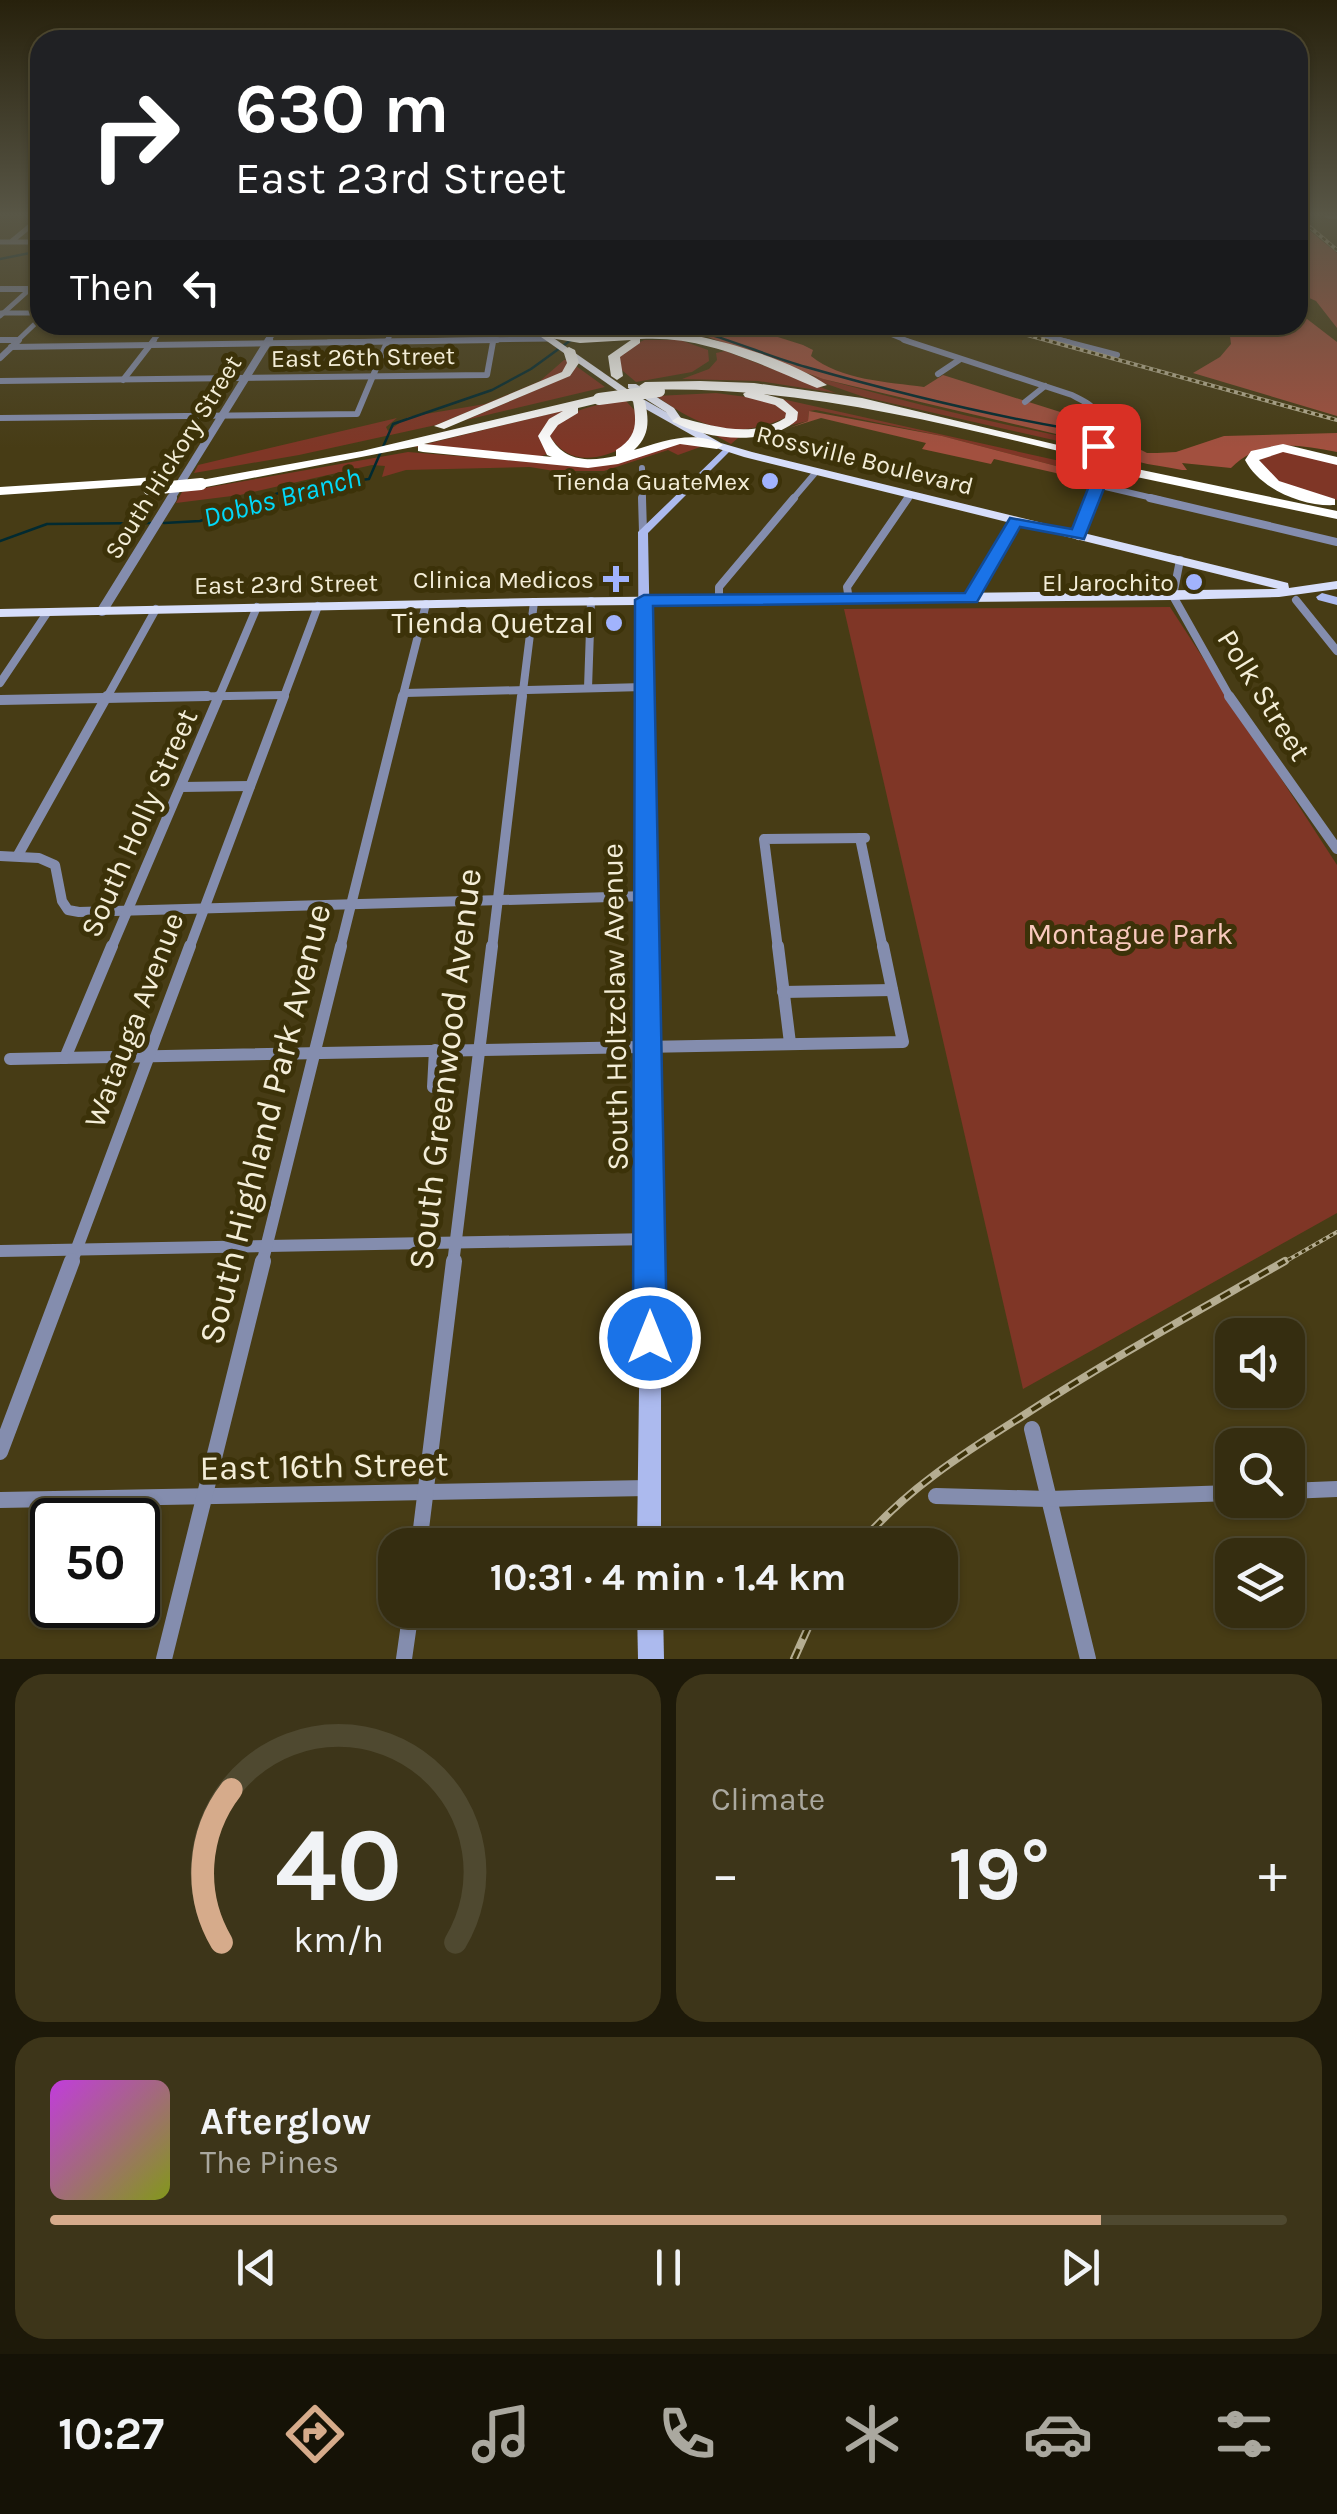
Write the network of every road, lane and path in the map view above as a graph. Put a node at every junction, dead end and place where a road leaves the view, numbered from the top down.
1 (25, 293) edge
2 (1, 314) edge
3 (30, 315) edge
4 (30, 327) edge
5 (158, 335) edge
6 (272, 335) edge
7 (390, 335) edge
8 (545, 335) edge
9 (894, 335) edge
10 (1041, 335) edge
11 (0, 340) edge
12 (18, 340) junction
13 (493, 342) junction
14 (558, 343) junction
15 (266, 344) junction
16 (386, 344) junction
17 (149, 346) junction
18 (11, 347) junction
19 (1118, 355) dead end
20 (714, 356) dead end
21 (0, 358) edge
22 (959, 360) junction
23 (706, 368) dead end
24 (598, 370) junction
25 (938, 374) dead end
26 (618, 376) junction
27 (372, 377) junction
28 (245, 378) junction
29 (122, 380) junction
30 (0, 381) edge
31 (644, 386) junction
32 (1045, 386) junction
33 (717, 389) junction
34 (596, 396) junction
35 (639, 401) junction
36 (1025, 402) dead end
37 (908, 413) junction
38 (221, 416) junction
39 (0, 418) edge
40 (678, 421) junction
41 (413, 436) junction
42 (722, 447) junction
43 (1077, 455) junction
44 (362, 456) junction
45 (1337, 460) edge
46 (1114, 464) junction
47 (642, 468) dead end
48 (816, 472) junction
49 (203, 479) junction
50 (1097, 486) junction
51 (0, 495) edge
52 (910, 495) junction
53 (1337, 504) edge
54 (1337, 515) edge
55 (1016, 522) junction
56 (643, 532) junction
57 (1078, 536) junction
58 (1337, 542) edge
59 (1180, 560) junction
60 (1240, 576) junction
61 (1337, 585) edge
62 (1255, 594) junction
63 (1298, 595) junction
64 (1173, 596) junction
65 (1332, 597) edge
66 (970, 598) junction
67 (644, 600) junction
68 (718, 600) junction
69 (848, 600) junction
70 (591, 601) junction
71 (534, 602) junction
72 (426, 604) junction
73 (318, 606) junction
74 (257, 607) junction
75 (156, 609) junction
76 (102, 611) junction
77 (0, 613) edge
78 (47, 613) junction
79 (1337, 651) edge
80 (0, 683) edge
81 (644, 687) junction
82 (524, 688) junction
83 (588, 688) junction
84 (405, 693) junction
85 (284, 695) junction
86 (221, 696) junction
87 (106, 698) junction
88 (0, 700) edge
89 (250, 786) junction
90 (182, 788) junction
91 (1337, 849) edge
92 (18, 855) junction
93 (0, 856) edge
94 (646, 896) junction
95 (500, 900) junction
96 (350, 904) junction
97 (202, 908) junction
98 (126, 911) junction
99 (892, 990) junction
100 (783, 992) junction
101 (790, 1043) junction
102 (648, 1046) junction
103 (435, 1050) junction
104 (478, 1050) junction
105 (315, 1052) junction
106 (65, 1058) junction
107 (147, 1058) junction
108 (10, 1059) dead end
109 (433, 1087) dead end
110 (650, 1239) junction
111 (456, 1244) junction
112 (265, 1248) junction
113 (74, 1250) junction
114 (0, 1251) edge
115 (1032, 1429) dead end
116 (0, 1452) edge
117 (649, 1488) junction
118 (1337, 1489) edge
119 (1305, 1490) edge
120 (1215, 1494) edge
121 (426, 1495) junction
122 (936, 1496) dead end
123 (204, 1498) junction
124 (1049, 1499) junction
125 (0, 1500) edge
126 (421, 1528) edge
127 (650, 1528) edge
128 (408, 1628) edge
129 (651, 1628) edge
130 (164, 1659) edge
131 (404, 1659) edge
132 (652, 1659) edge
133 (1088, 1659) edge

1 - 2 street
2 - 3 street
4 - 12 street
5 - 17 street
6 - 15 street, South Hickory Street
7 - 16 street
8 - 14 highway, Rossville Boulevard
9 - 22 street
10 - 19 street
11 - 12 street
12 - 18 street
13 - 14 street
13 - 16 street
13 - 27 street, East 26th Street
14 - 24 highway, Rossville Boulevard
14 - 37 highway
14 - 41 highway
15 - 16 street
15 - 17 street
15 - 28 street, South Hickory Street
16 - 27 street
17 - 18 street
17 - 29 street
18 - 21 street
20 - 26 highway
22 - 25 street
22 - 32 street
23 - 31 highway
24 - 26 highway, Rossville Boulevard
24 - 35 highway, Rossville Boulevard
26 - 40 highway, Rossville Boulevard
27 - 28 street, East 26th Street
27 - 38 street
28 - 29 street, East 26th Street
28 - 38 street, South Hickory Street
29 - 30 street, East 26th Street
31 - 34 highway, bridge
31 - 37 highway
32 - 36 street
32 - 50 street
33 - 34 highway, bridge
33 - 40 highway
33 - 43 highway
34 - 35 highway
34 - 41 highway
34 - 44 highway
35 - 40 main road, Rossville Boulevard
37 - 43 highway
38 - 39 street
38 - 76 street, South Hickory Street
40 - 42 main road, Rossville Boulevard
41 - 49 highway
42 - 44 highway
42 - 48 main road, Rossville Boulevard
42 - 56 main road
43 - 46 highway
44 - 49 highway
45 - 53 highway
46 - 53 highway
46 - 54 highway
47 - 56 street, South Holtzclaw Avenue
48 - 52 main road, Rossville Boulevard
48 - 68 street
49 - 51 highway, bridge
50 - 57 street
50 - 58 street
52 - 55 main road, Rossville Boulevard
52 - 69 street
55 - 57 main road, Rossville Boulevard
55 - 66 street
56 - 67 main road, South Holtzclaw Avenue
57 - 59 main road, Rossville Boulevard
59 - 60 main road, Rossville Boulevard
59 - 64 street
60 - 62 main road
60 - 63 main road, Rossville Boulevard
61 - 63 main road, East 23rd Street
62 - 63 main road, East 23rd Street
62 - 64 main road, East 23rd Street
63 - 64 main road, East 23rd Street
63 - 65 main road, East 23rd Street
63 - 79 street
64 - 66 main road, East 23rd Street
64 - 91 street, Polk Street
66 - 69 main road, East 23rd Street
67 - 68 main road, East 23rd Street
67 - 70 main road, East 23rd Street
67 - 81 main road, South Holtzclaw Avenue
68 - 69 main road, East 23rd Street
70 - 71 main road, East 23rd Street
70 - 83 street
71 - 72 main road, East 23rd Street
71 - 82 street, South Greenwood Avenue
72 - 73 main road, East 23rd Street
72 - 84 street, South Highland Park Avenue
73 - 74 main road, East 23rd Street
73 - 85 street, Watauga Avenue
74 - 75 main road, East 23rd Street
74 - 86 street, South Holly Street
75 - 76 main road, East 23rd Street
75 - 87 street
76 - 78 main road, East 23rd Street
77 - 78 main road, East 23rd Street
78 - 80 street
81 - 83 street
81 - 94 main road, South Holtzclaw Avenue
82 - 83 street
82 - 84 street
82 - 95 street, South Greenwood Avenue
84 - 96 street, South Highland Park Avenue
85 - 86 street
85 - 89 street, Watauga Avenue
86 - 87 street
86 - 90 street, South Holly Street
87 - 88 street
87 - 92 street
89 - 90 street
89 - 97 street, Watauga Avenue
90 - 98 street, South Holly Street
92 - 93 street
92 - 98 street
94 - 95 street
94 - 102 main road, South Holtzclaw Avenue
95 - 96 street
95 - 104 street, South Greenwood Avenue
96 - 97 street
96 - 105 street, South Highland Park Avenue
97 - 98 street
97 - 107 street, Watauga Avenue
98 - 106 street, South Holly Street
99 - 100 street
99 - 100 street
99 - 101 street
100 - 101 street
101 - 102 street
102 - 104 street
102 - 110 main road, South Holtzclaw Avenue
103 - 104 street
103 - 105 street
103 - 109 street
104 - 111 street, South Greenwood Avenue
105 - 107 street
105 - 112 street, South Highland Park Avenue
106 - 107 street
106 - 108 street
107 - 113 street, Watauga Avenue
110 - 111 street
110 - 117 main road, South Holtzclaw Avenue
111 - 112 street
111 - 121 street, South Greenwood Avenue
112 - 113 street
112 - 123 street, South Highland Park Avenue
113 - 114 street
113 - 116 street, Watauga Avenue
115 - 124 street
117 - 121 street, East 16th Street
117 - 127 main road, South Holtzclaw Avenue
118 - 119 street
120 - 124 street
121 - 123 street, East 16th Street
121 - 126 street, South Greenwood Avenue
122 - 124 street
123 - 125 street, East 16th Street
123 - 130 street, South Highland Park Avenue
124 - 133 street
128 - 131 street
129 - 132 main road

